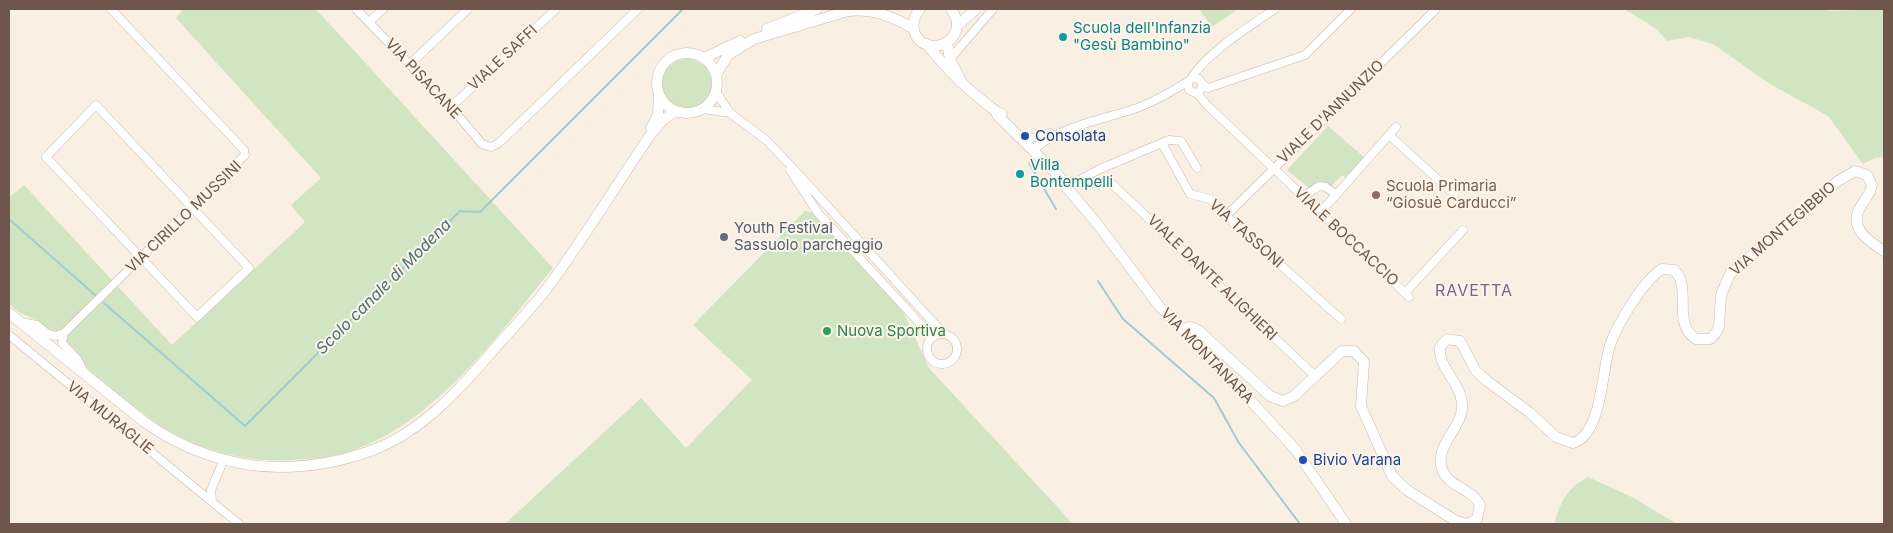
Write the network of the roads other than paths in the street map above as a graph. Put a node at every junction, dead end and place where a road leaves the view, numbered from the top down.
1 (111, 9) edge
2 (356, 9) edge
3 (383, 9) edge
4 (468, 9) edge
5 (556, 9) edge
6 (638, 9) edge
7 (817, 9) edge
8 (920, 9) edge
9 (951, 9) edge
10 (976, 9) edge
11 (993, 9) edge
12 (1275, 9) edge
13 (1351, 9) edge
14 (1436, 9) edge
15 (369, 22) junction
16 (957, 26) junction
17 (914, 29) junction
18 (947, 43) junction
19 (927, 44) junction
20 (704, 58) junction
21 (950, 58) junction
22 (409, 65) junction
23 (716, 75) junction
24 (1190, 82) junction
25 (1203, 85) junction
26 (964, 86) junction
27 (716, 92) junction
28 (1197, 93) junction
29 (659, 95) junction
30 (451, 107) junction
31 (703, 109) junction
32 (676, 111) junction
33 (997, 112) junction
34 (730, 113) junction
35 (1396, 127) dead end
36 (650, 134) junction
37 (1054, 135) junction
38 (1389, 135) junction
39 (1028, 139) junction
40 (1162, 143) junction
41 (1034, 149) junction
42 (788, 164) junction
43 (1197, 168) dead end
44 (1273, 169) junction
45 (1108, 180) dead end
46 (1066, 187) junction
47 (1454, 194) dead end
48 (1336, 195) junction
49 (1303, 197) junction
50 (193, 208) junction
51 (1320, 212) junction
52 (1226, 216) junction
53 (1463, 230) dead end
54 (1884, 251) edge
55 (143, 258) junction
56 (9, 313) edge
57 (1341, 320) dead end
58 (21, 322) junction
59 (1184, 329) junction
60 (64, 333) junction
61 (943, 333) junction
62 (9, 335) edge
63 (930, 339) junction
64 (84, 373) junction
65 (1315, 376) junction
66 (224, 460) junction
67 (212, 501) junction
68 (239, 524) edge
69 (1346, 524) edge

1 - 50 street, VIA CIRILLO MUSSINI
2 - 15 street, VIA PISACANE
3 - 15 street
4 - 22 street
5 - 30 street, VIALE SAFFI
6 - 30 street, VIA PISACANE
7 - 20 main road
8 - 17 main road
9 - 16 main road
10 - 16 main road
11 - 21 street
12 - 24 street
13 - 25 street
14 - 44 street, VIALE D'ANNUNZIO
15 - 22 street, VIA PISACANE
16 - 18 main road
17 - 19 main road, VIA MONTANARA
17 - 23 main road
18 - 19 main road
18 - 21 main road, VIA MONTANARA
19 - 26 main road, VIA MONTANARA
20 - 23 main road
20 - 29 main road
21 - 26 main road, VIA MONTANARA
22 - 30 street, VIA PISACANE
23 - 27 main road
24 - 25 street
24 - 28 street, VIALE BOCCACCIO
24 - 37 street
25 - 28 street
26 - 33 main road, VIA MONTANARA
27 - 31 main road
27 - 34 street
28 - 44 street, VIALE BOCCACCIO
29 - 32 main road
29 - 36 main road
31 - 32 main road
31 - 34 street
32 - 36 main road
33 - 39 main road, VIA MONTANARA
33 - 41 main road, VIA MONTANARA
34 - 42 street
35 - 38 street
36 - 66 main road
37 - 39 street
37 - 41 street
38 - 47 street
38 - 48 street
39 - 41 main road, VIA MONTANARA
40 - 43 street
40 - 46 street
40 - 52 street, VIA TASSONI
41 - 46 main road, VIA MONTANARA
42 - 61 street
42 - 63 street
44 - 49 street, VIALE BOCCACCIO
44 - 52 street, VIALE D'ANNUNZIO
45 - 65 street, VIALE DANTE ALIGHIERI
46 - 59 main road, VIA MONTANARA
48 - 49 street
48 - 51 street
49 - 51 street, VIALE BOCCACCIO
50 - 55 street, VIA CIRILLO MUSSINI
50 - 55 street
50 - 55 street
51 - 53 street, VIALE BOCCACCIO
52 - 57 street, VIA TASSONI
54 - 65 main road, VIA MONTEGIBBIO
55 - 60 street, VIA CIRILLO MUSSINI
56 - 58 main road
58 - 60 street
58 - 64 main road
59 - 65 main road, VIA MONTEGIBBIO
59 - 69 main road, VIA MONTANARA
60 - 64 street
61 - 63 street
61 - 63 street
62 - 67 street, VIA MURAGLIE
64 - 66 main road
66 - 67 street
67 - 68 street, VIA MURAGLIE

